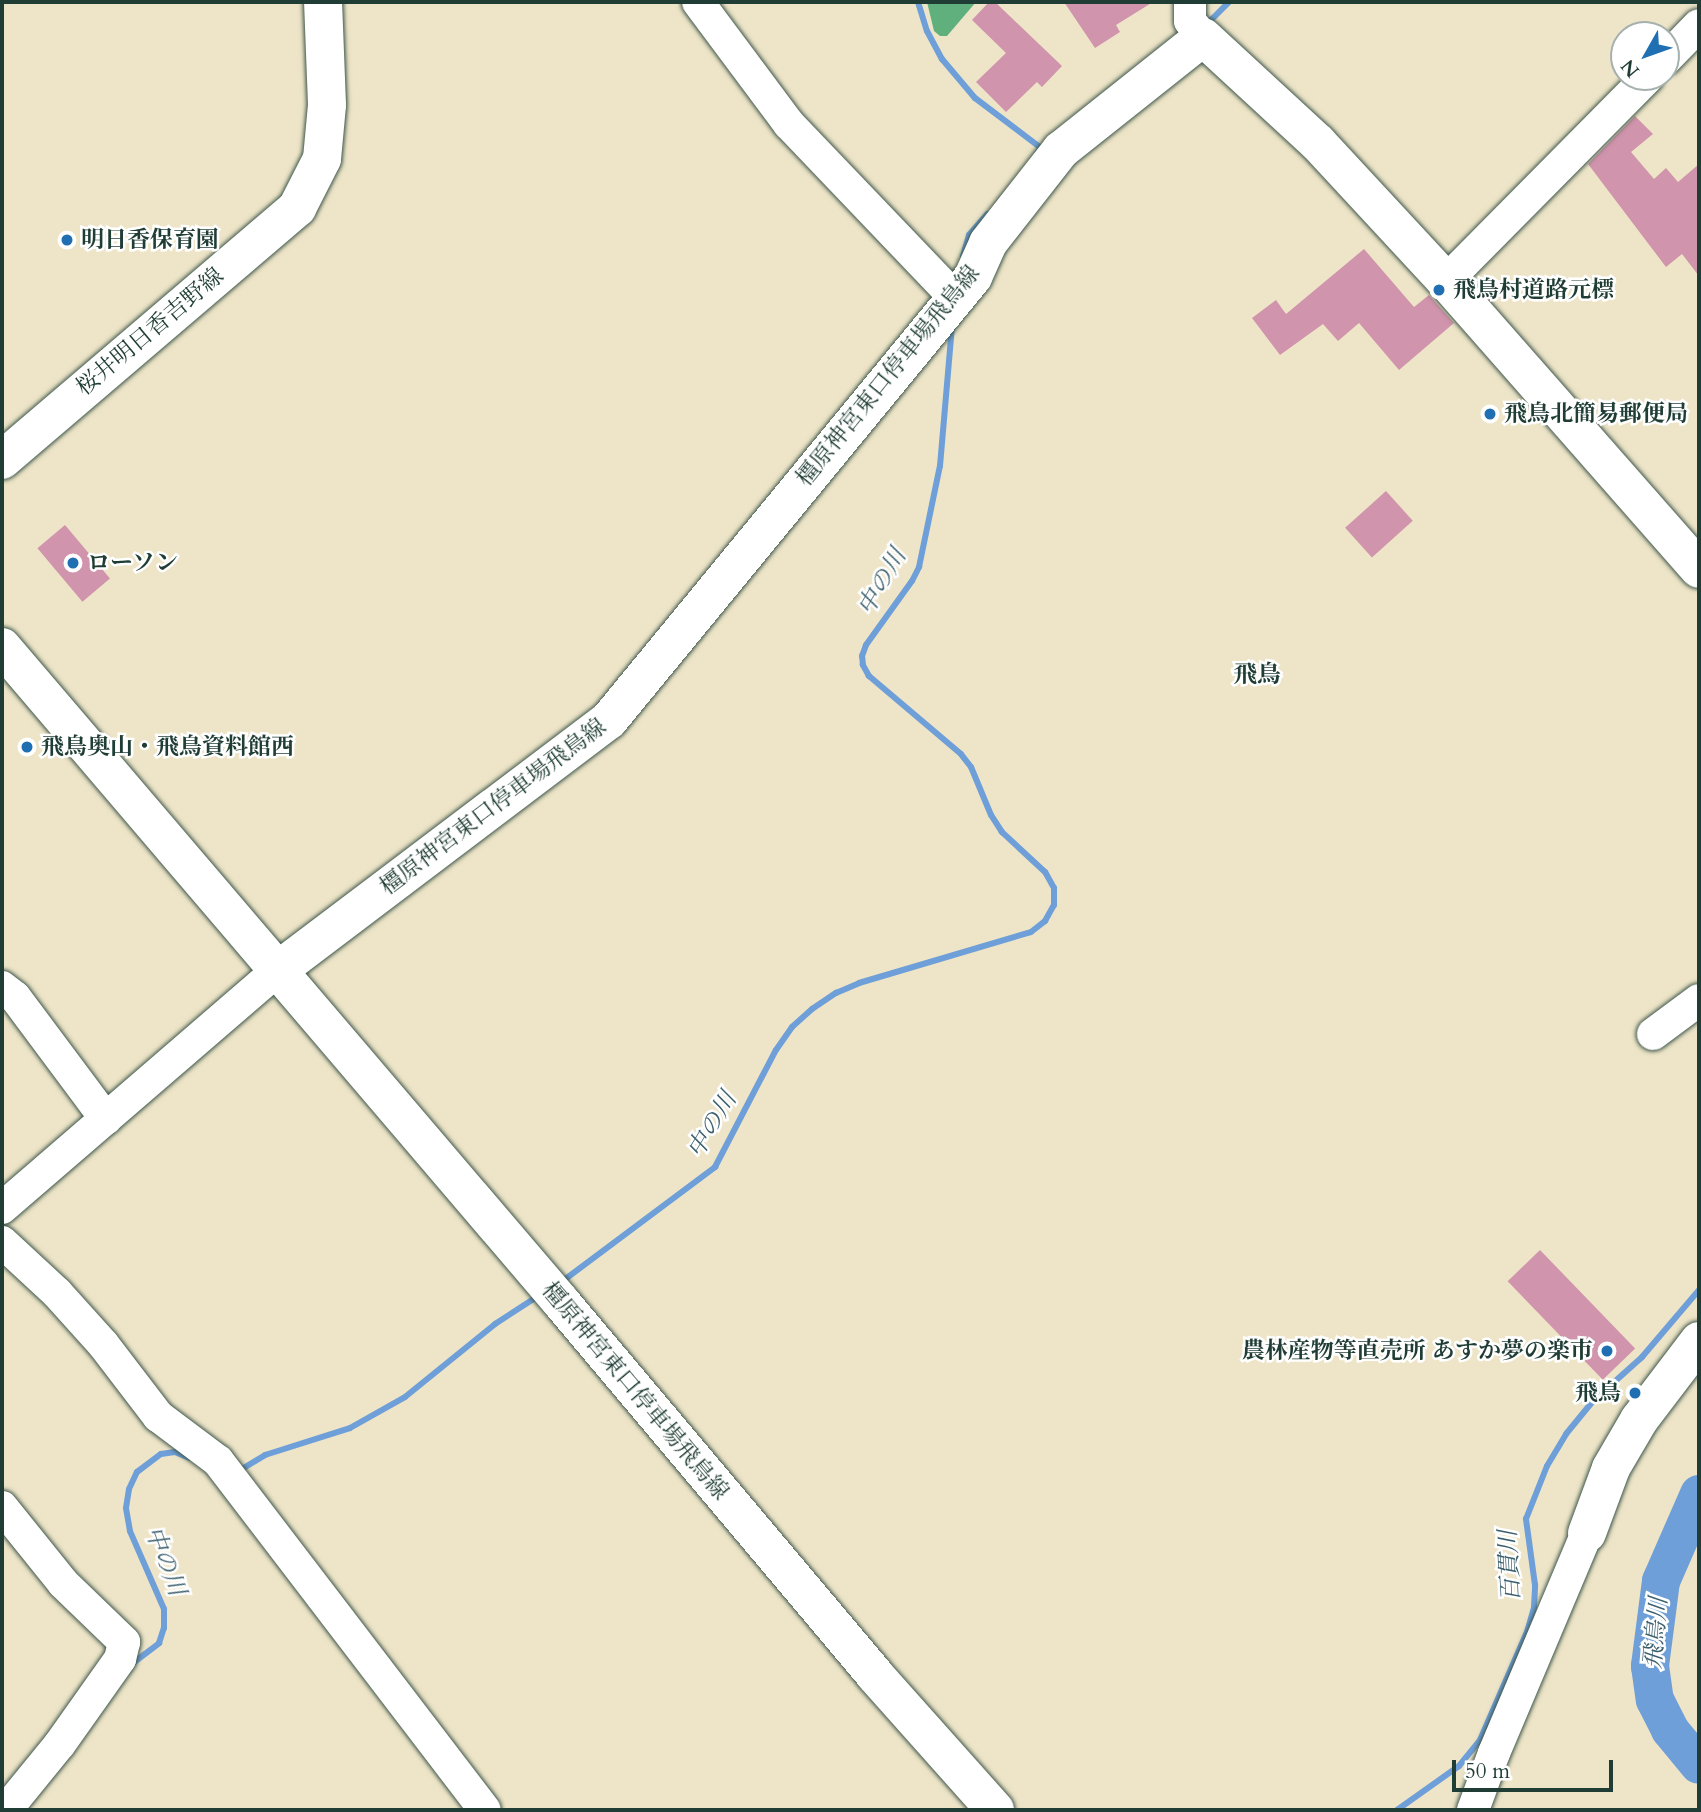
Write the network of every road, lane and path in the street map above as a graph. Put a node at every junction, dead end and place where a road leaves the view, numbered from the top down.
1 (323, 2) edge
2 (698, 2) edge
3 (1190, 2) edge
4 (1699, 25) edge
5 (1203, 37) junction
6 (1680, 45) edge
7 (1634, 91) edge
8 (1446, 281) junction
9 (955, 298) junction
10 (2, 460) edge
11 (1699, 569) edge
12 (2, 647) edge
13 (277, 971) junction
14 (2, 987) edge
15 (1699, 1000) edge
16 (1653, 1034) dead end
17 (106, 1119) junction
18 (2, 1208) edge
19 (2, 1242) edge
20 (1699, 1341) edge
21 (2, 1507) edge
22 (1587, 1533) joint
23 (6, 1810) edge
24 (485, 1810) edge
25 (995, 1810) edge
26 (1474, 1810) edge

1 - 10 main road, 桜井明日香吉野線
2 - 9 street
3 - 5 street
4 - 6 street
5 - 8 main road
5 - 9 main road, 橿原神宮東口停車場飛鳥線
7 - 8 street
8 - 11 main road
9 - 13 main road, 橿原神宮東口停車場飛鳥線
12 - 13 main road, 橿原神宮東口停車場飛鳥線
13 - 17 street
13 - 25 main road, 橿原神宮東口停車場飛鳥線
14 - 17 street
15 - 16 street
17 - 18 street
19 - 24 street
20 - 22 main road
21 - 23 street
22 - 26 street

